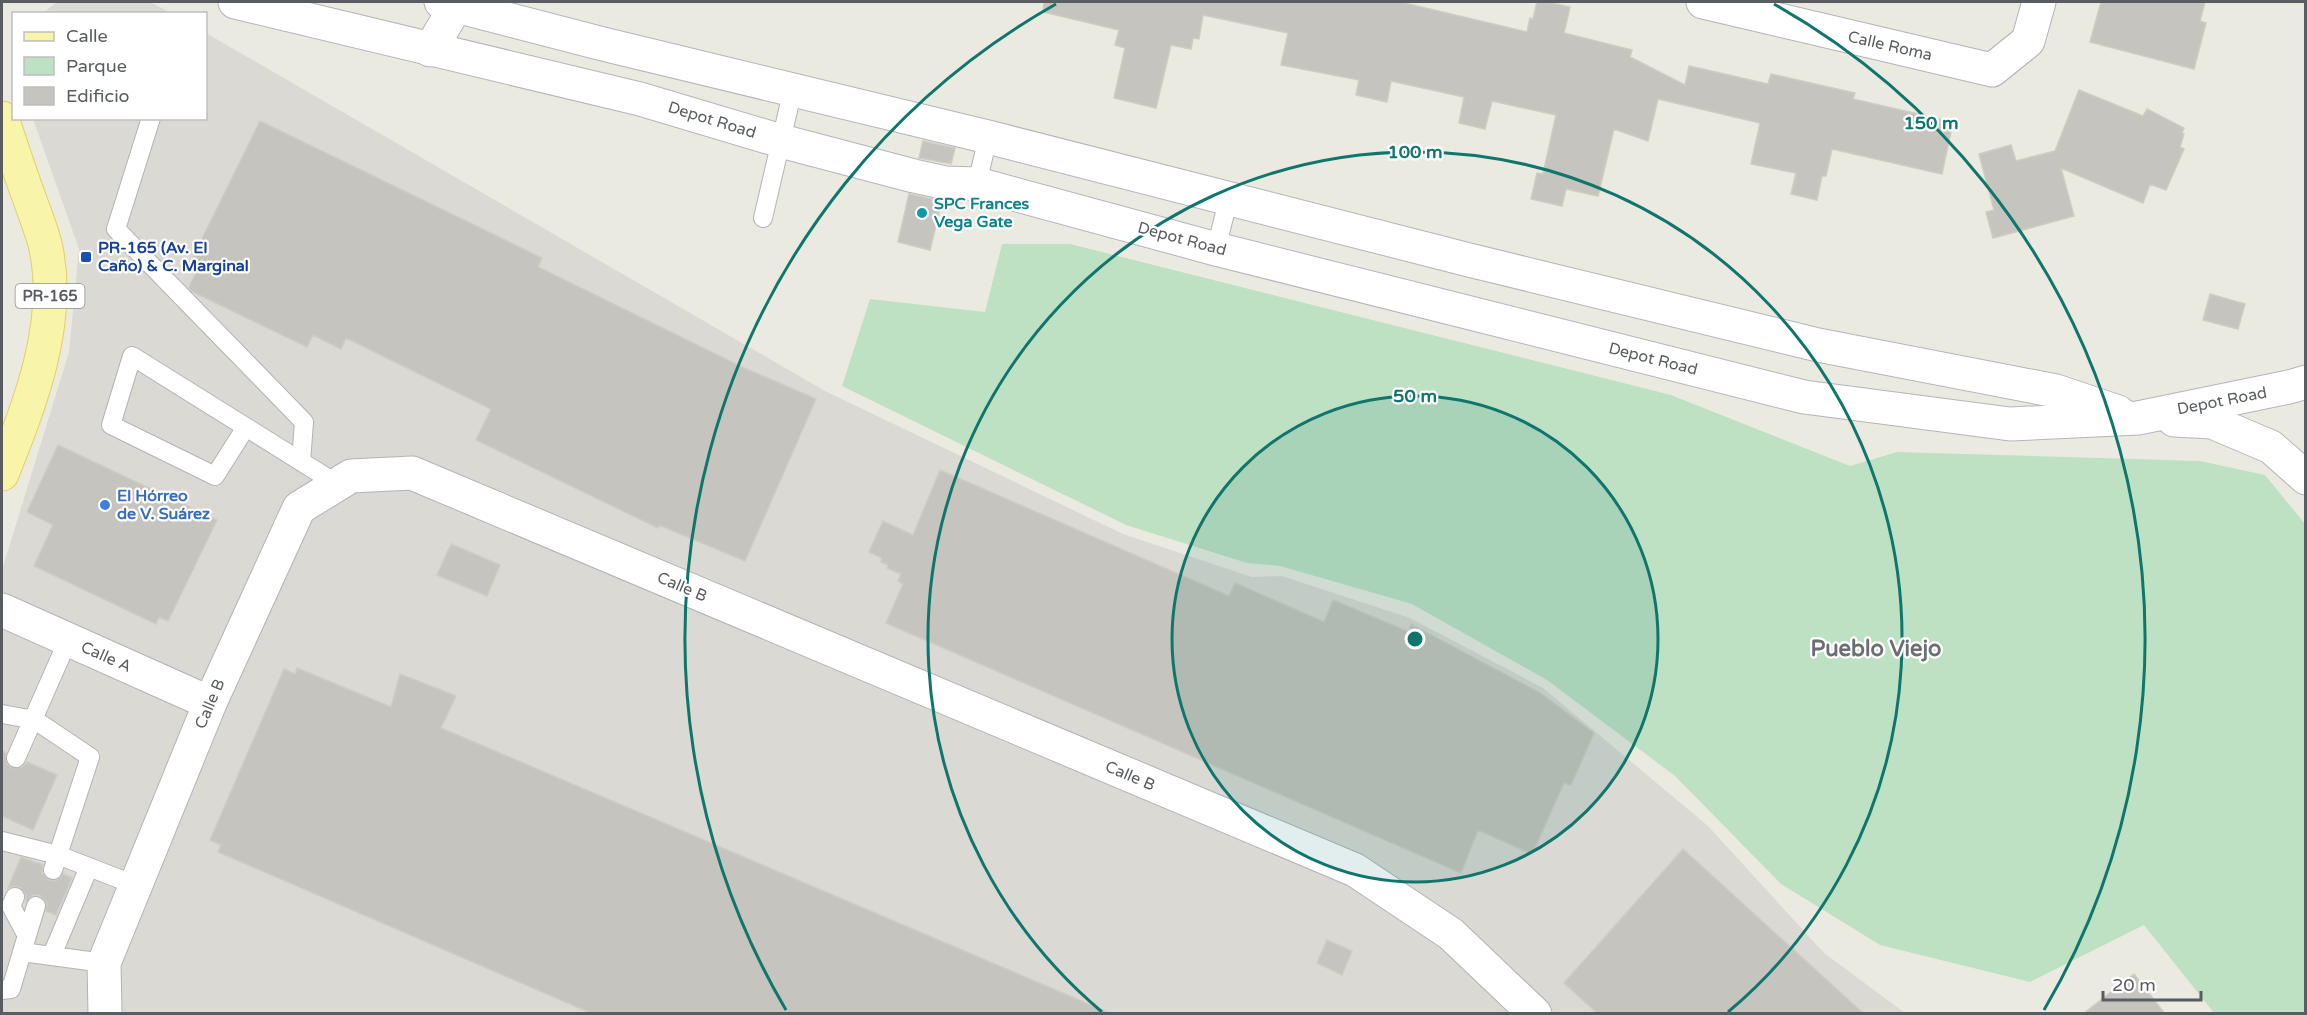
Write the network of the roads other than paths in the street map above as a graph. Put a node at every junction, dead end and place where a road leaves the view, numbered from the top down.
1 (235, 2) edge
2 (2039, 2) edge
3 (453, 3) edge
4 (1716, 3) edge
5 (430, 50) junction
6 (793, 89) junction
7 (2, 118) edge
8 (150, 120) edge
9 (988, 137) junction
10 (781, 141) junction
11 (977, 184) junction
12 (1229, 197) junction
13 (763, 218) dead end
14 (1216, 249) junction
15 (2306, 382) edge
16 (2138, 418) junction
17 (246, 427) junction
18 (301, 462) junction
19 (2, 474) edge
20 (2306, 478) edge
21 (337, 484) junction
22 (2, 610) edge
23 (68, 640) junction
24 (210, 703) junction
25 (2, 714) edge
26 (34, 720) junction
27 (16, 758) dead end
28 (2, 841) edge
29 (56, 862) junction
30 (89, 867) junction
31 (135, 885) junction
32 (15, 897) dead end
33 (36, 906) dead end
34 (24, 944) junction
35 (52, 955) junction
36 (104, 963) junction
37 (2, 990) edge
38 (105, 1014) edge
39 (1535, 1014) edge

1 - 5 street, Depot Road
2 - 4 street, Calle Roma
3 - 5 street
3 - 6 street, Depot Road
5 - 10 street, Depot Road
6 - 9 street, Depot Road
6 - 10 lane
7 - 19 main road, PR-165
8 - 18 lane
9 - 11 lane
9 - 12 street, Depot Road
10 - 11 street, Depot Road
10 - 13 lane
11 - 14 street, Depot Road
12 - 14 lane
12 - 16 street, Depot Road
14 - 16 street, Depot Road
15 - 16 street, Depot Road
16 - 20 street
17 - 17 lane
17 - 18 lane
18 - 21 lane
21 - 24 street, Calle B
21 - 39 street, Calle B
22 - 23 street, Calle A
23 - 24 street, Calle A
23 - 26 lane
24 - 31 street, Calle B
25 - 26 lane
26 - 27 lane
26 - 29 lane
28 - 29 lane
29 - 30 lane
30 - 31 lane
30 - 35 lane
31 - 36 street, Calle B
32 - 34 lane
33 - 34 lane
34 - 35 lane
34 - 37 lane
35 - 36 lane
36 - 38 street, Calle B

